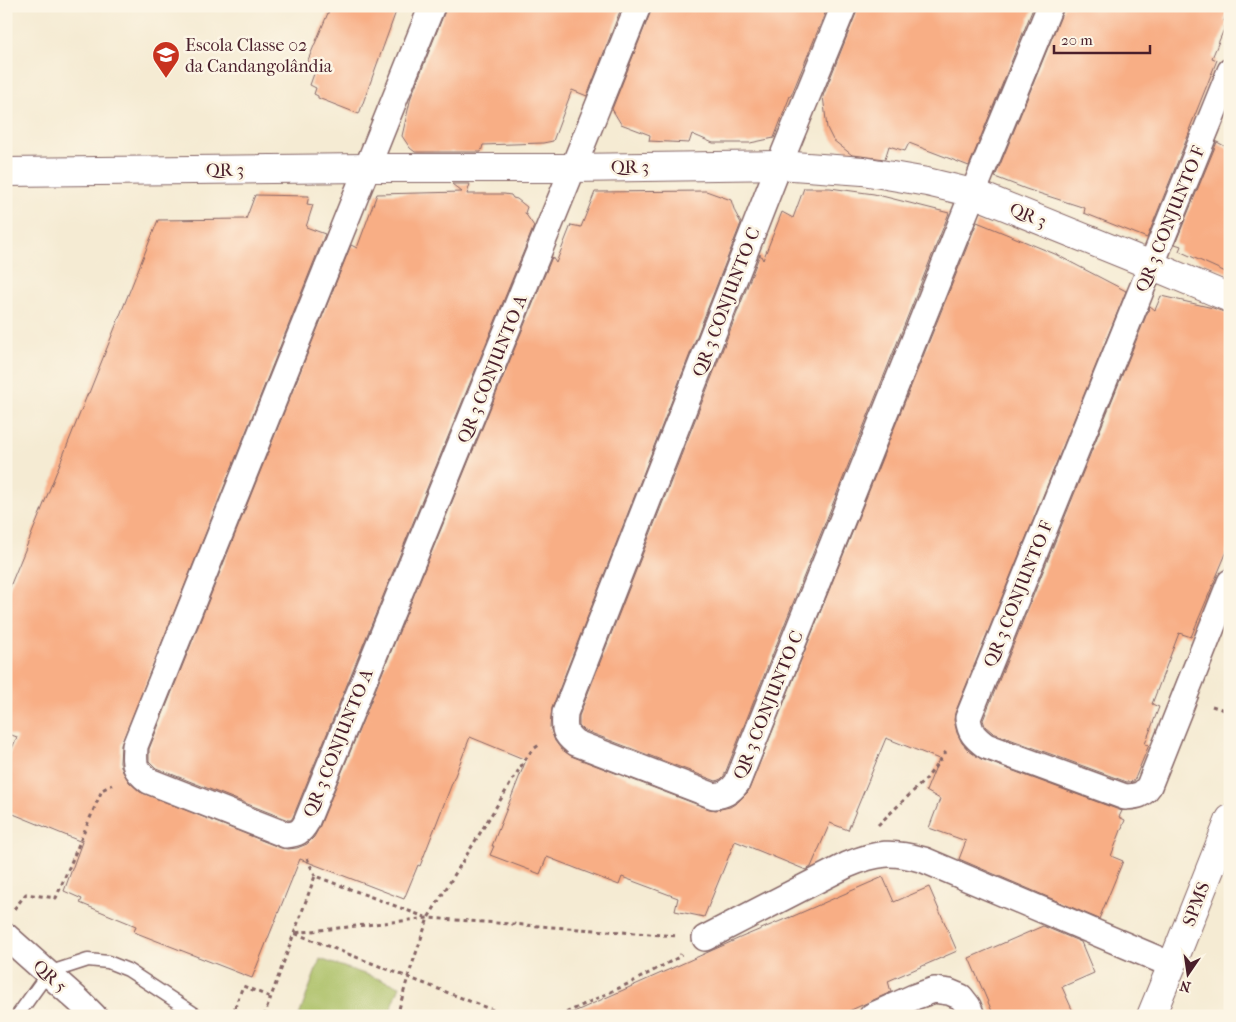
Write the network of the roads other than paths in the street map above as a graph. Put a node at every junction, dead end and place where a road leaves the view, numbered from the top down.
1 (432, 6) edge
2 (638, 6) edge
3 (844, 6) edge
4 (1050, 6) edge
5 (1230, 71) edge
6 (779, 165) junction
7 (367, 168) junction
8 (573, 168) junction
9 (6, 172) edge
10 (973, 193) junction
11 (1151, 265) junction
12 (1230, 298) edge
13 (1230, 582) edge
14 (1230, 819) edge
15 (9, 925) edge
16 (697, 937) road end
17 (1172, 965) junction
18 (48, 973) junction
19 (17, 1016) edge
20 (94, 1016) edge
21 (198, 1016) edge
22 (872, 1016) edge
23 (972, 1016) edge
24 (1151, 1016) edge

1 - 7 street
2 - 8 street
3 - 6 street, QR 3 CONJUNTO C
4 - 10 street, QR 3 CONJUNTO C
5 - 11 street, QR 3 CONJUNTO F
6 - 8 street, QR 3
6 - 10 street, QR 3
6 - 10 street, QR 3 CONJUNTO C
7 - 8 street, QR 3
7 - 8 street, QR 3 CONJUNTO A
7 - 9 street, QR 3
10 - 11 street, QR 3
11 - 12 street, QR 3
11 - 13 street, QR 3 CONJUNTO F
14 - 17 street, SPMS
15 - 18 street, QR 5
16 - 17 street
17 - 24 street, SPMS
18 - 19 lane
18 - 20 street, QR 5
18 - 21 lane
22 - 23 street

